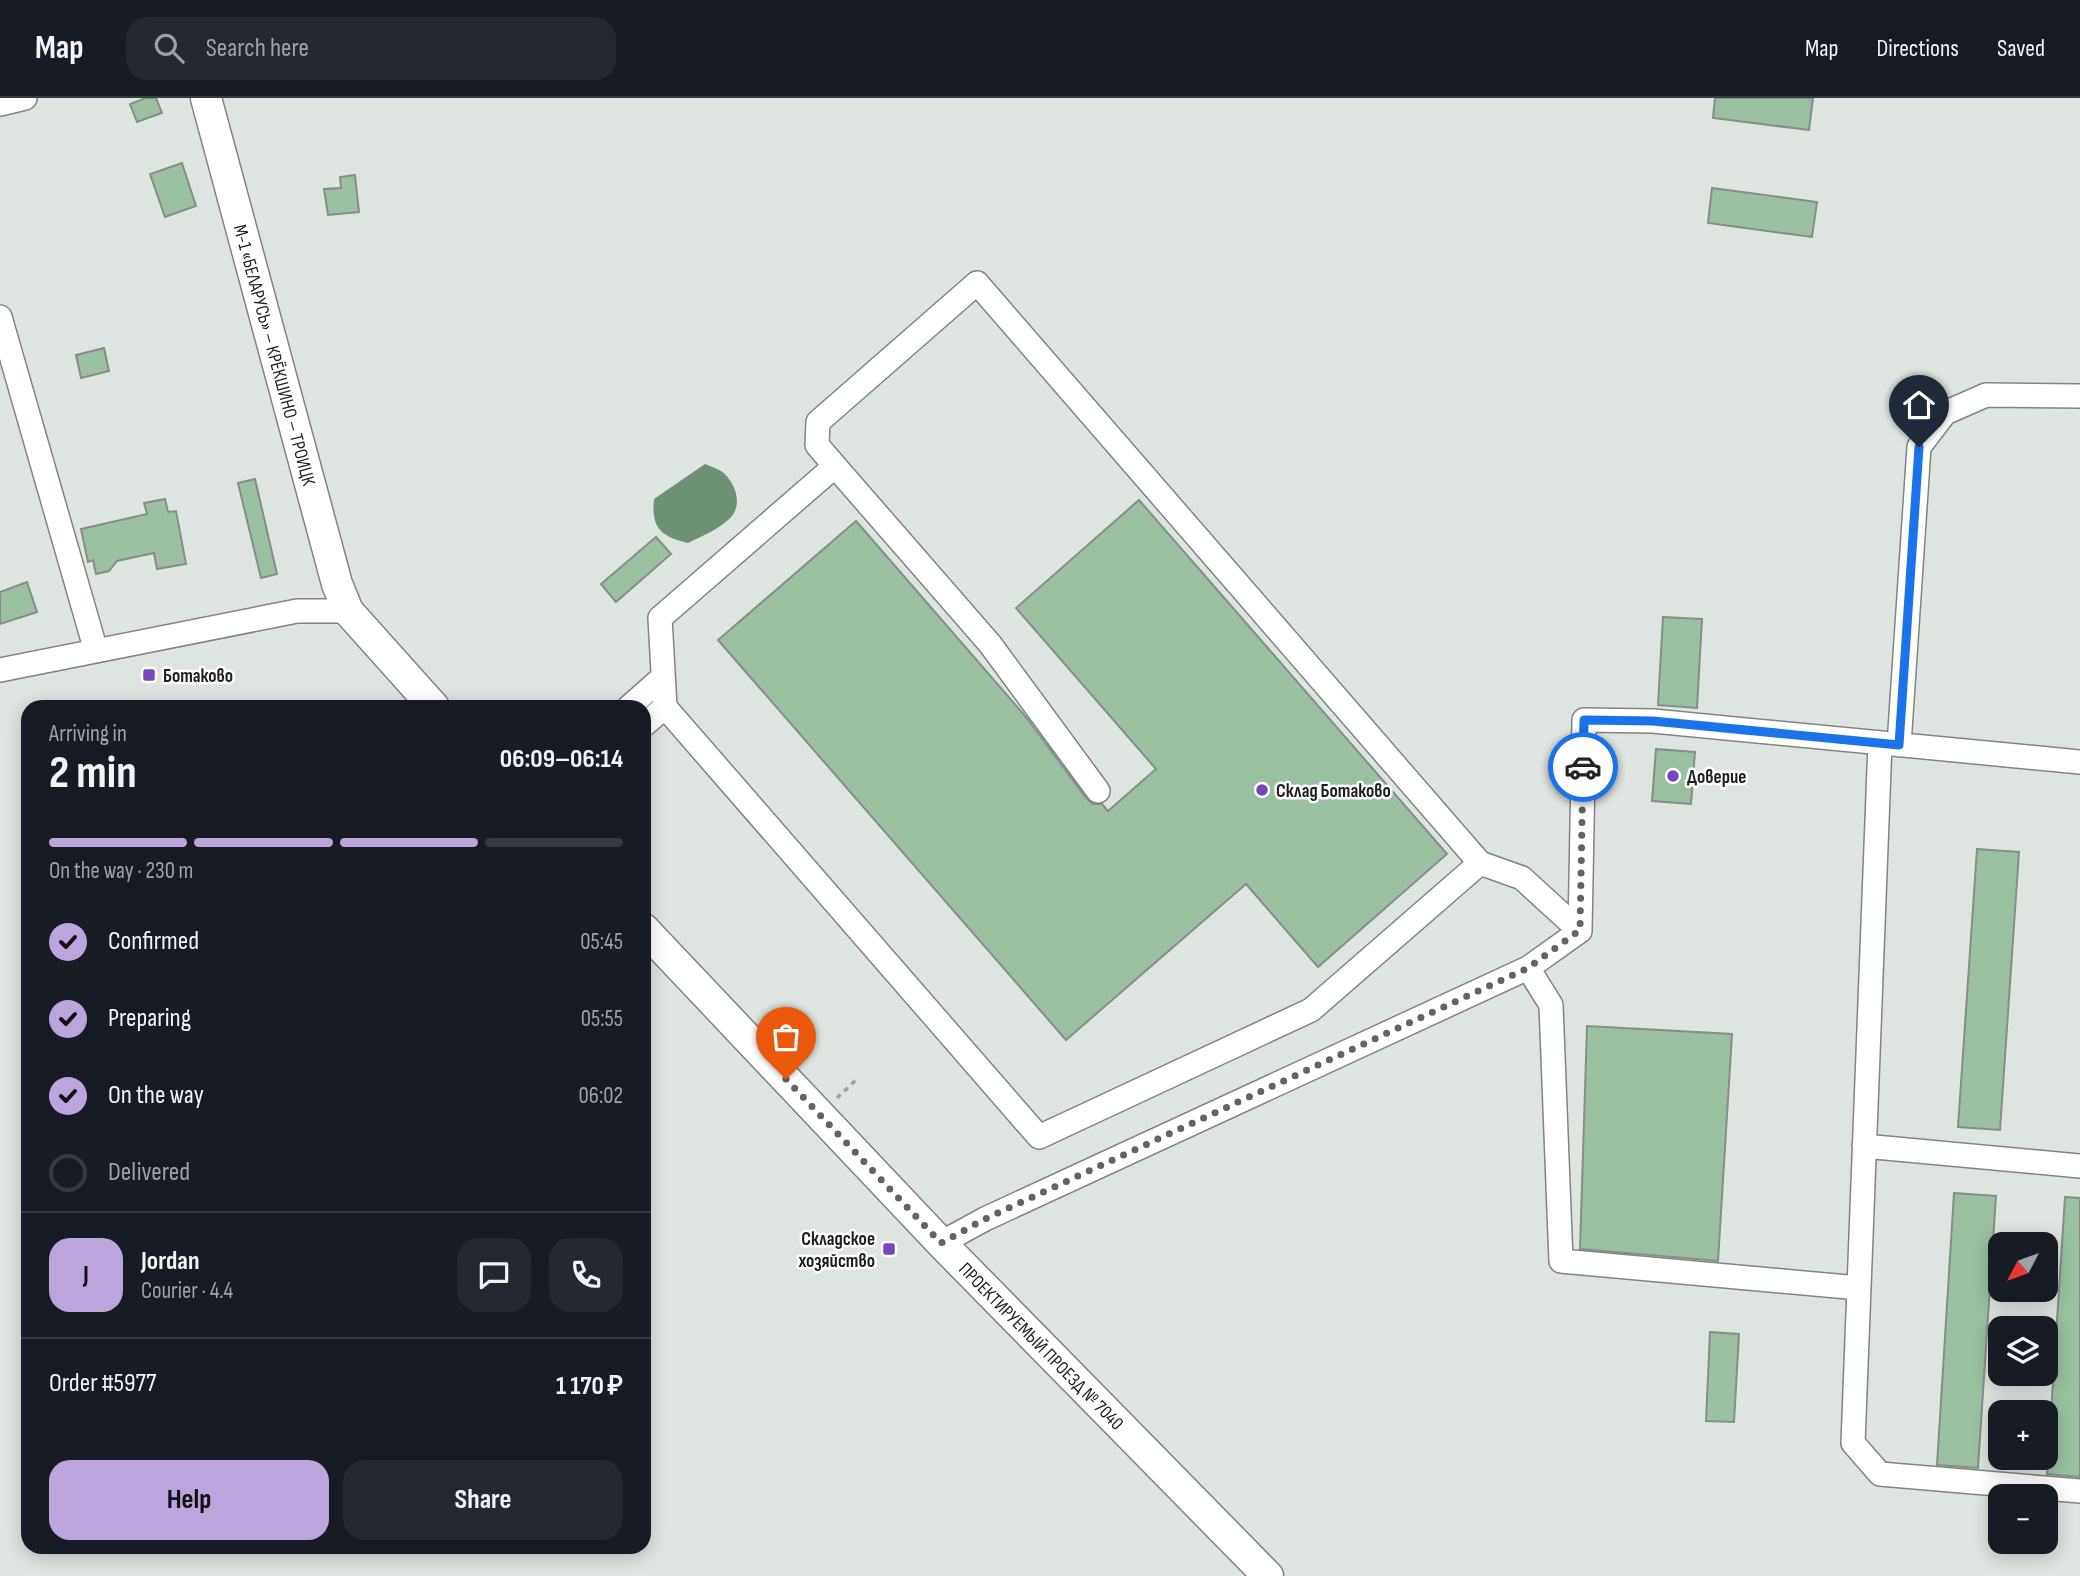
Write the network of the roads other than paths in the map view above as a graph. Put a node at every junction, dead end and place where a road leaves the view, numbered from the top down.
1 (25, 98) edge
2 (206, 98) edge
3 (0, 104) edge
4 (0, 317) edge
5 (2080, 396) edge
6 (835, 466) junction
7 (348, 611) junction
8 (96, 651) junction
9 (0, 670) edge
10 (663, 677) junction
11 (428, 700) edge
12 (637, 700) edge
13 (665, 707) junction
14 (651, 719) edge
15 (1889, 744) junction
16 (2080, 762) edge
17 (1098, 791) dead end
18 (1480, 863) junction
19 (1580, 930) junction
20 (651, 936) edge
21 (1528, 968) junction
22 (1864, 1146) junction
23 (2080, 1166) edge
24 (941, 1243) junction
25 (1859, 1288) junction
26 (2080, 1491) edge
27 (1268, 1576) edge

1 - 3 street
2 - 7 main road, М-1 «БЕЛАРУСЬ» – КРЁКШИНО – ТРОИЦК
4 - 8 street
5 - 15 street
6 - 10 street
6 - 17 street
6 - 18 street
7 - 8 street
7 - 11 main road
8 - 9 street
10 - 12 street
10 - 13 street
13 - 14 street
13 - 18 street
15 - 16 street
15 - 19 street
15 - 22 street
18 - 19 street
19 - 21 street
20 - 24 main road, ПРОЕКТИРУЕМЫЙ ПРОЕЗД № 7040
21 - 24 street
21 - 25 street
22 - 23 street
22 - 25 street
24 - 27 main road, ПРОЕКТИРУЕМЫЙ ПРОЕЗД № 7040
25 - 26 street

